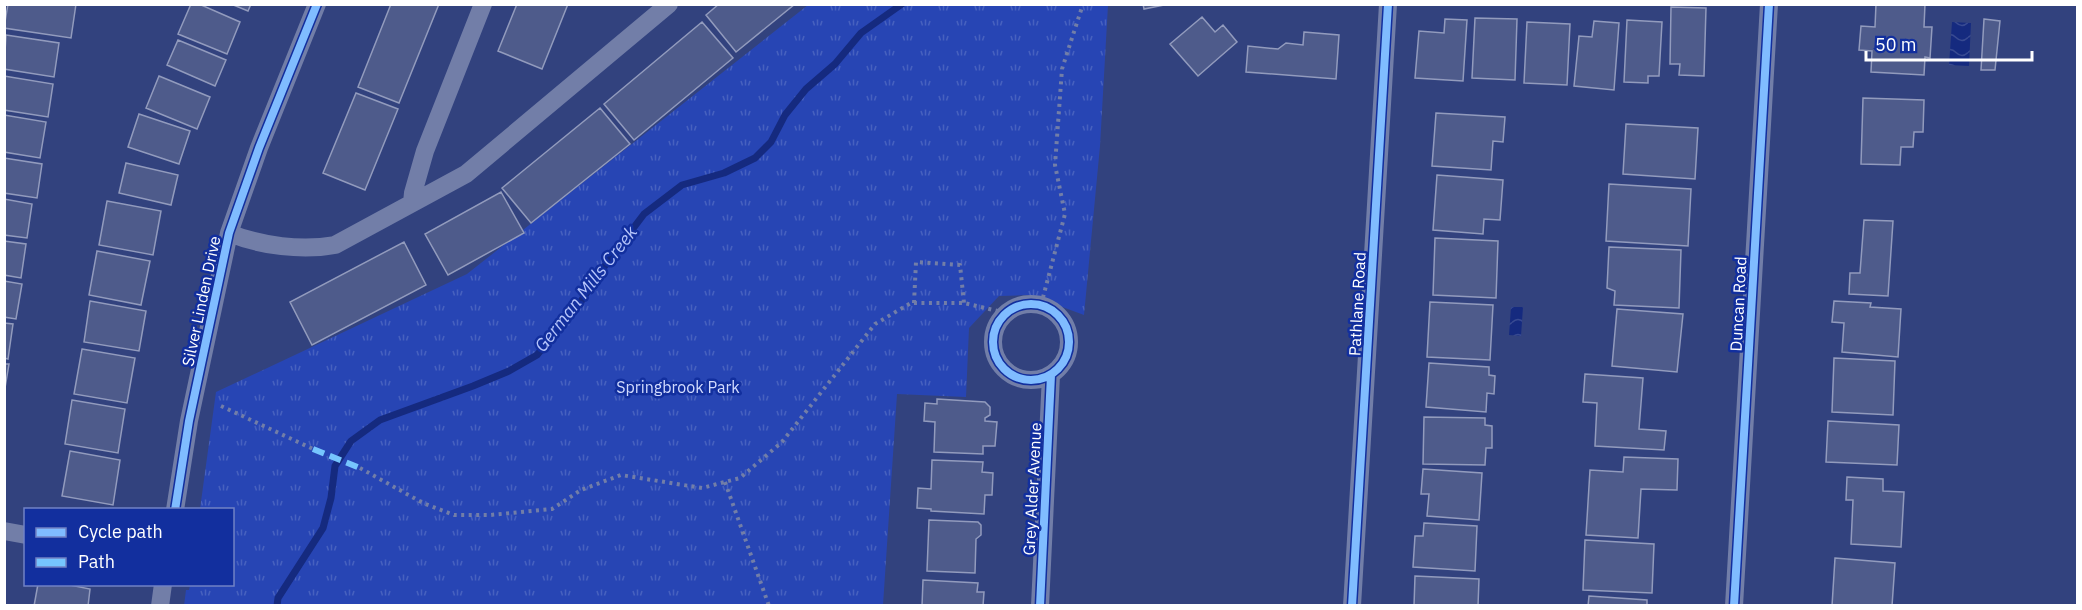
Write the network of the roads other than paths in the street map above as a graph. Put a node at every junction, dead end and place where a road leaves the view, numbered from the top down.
1 (316, 4) edge
2 (483, 4) edge
3 (669, 4) edge
4 (1388, 4) edge
5 (1769, 4) edge
6 (412, 203) junction
7 (229, 233) junction
8 (1051, 375) junction
9 (175, 508) edge
10 (4, 531) edge
11 (24, 535) edge
12 (163, 586) edge
13 (160, 606) edge
14 (1040, 606) edge
15 (1352, 606) edge
16 (1734, 606) edge

1 - 7 street, Silver Linden Drive
2 - 6 street
3 - 6 street
4 - 15 street, Pathlane Road
5 - 16 street, Duncan Road
6 - 7 street
7 - 9 street, Silver Linden Drive
8 - 8 street
8 - 14 street, Grey Alder Avenue
10 - 11 street
12 - 13 street

